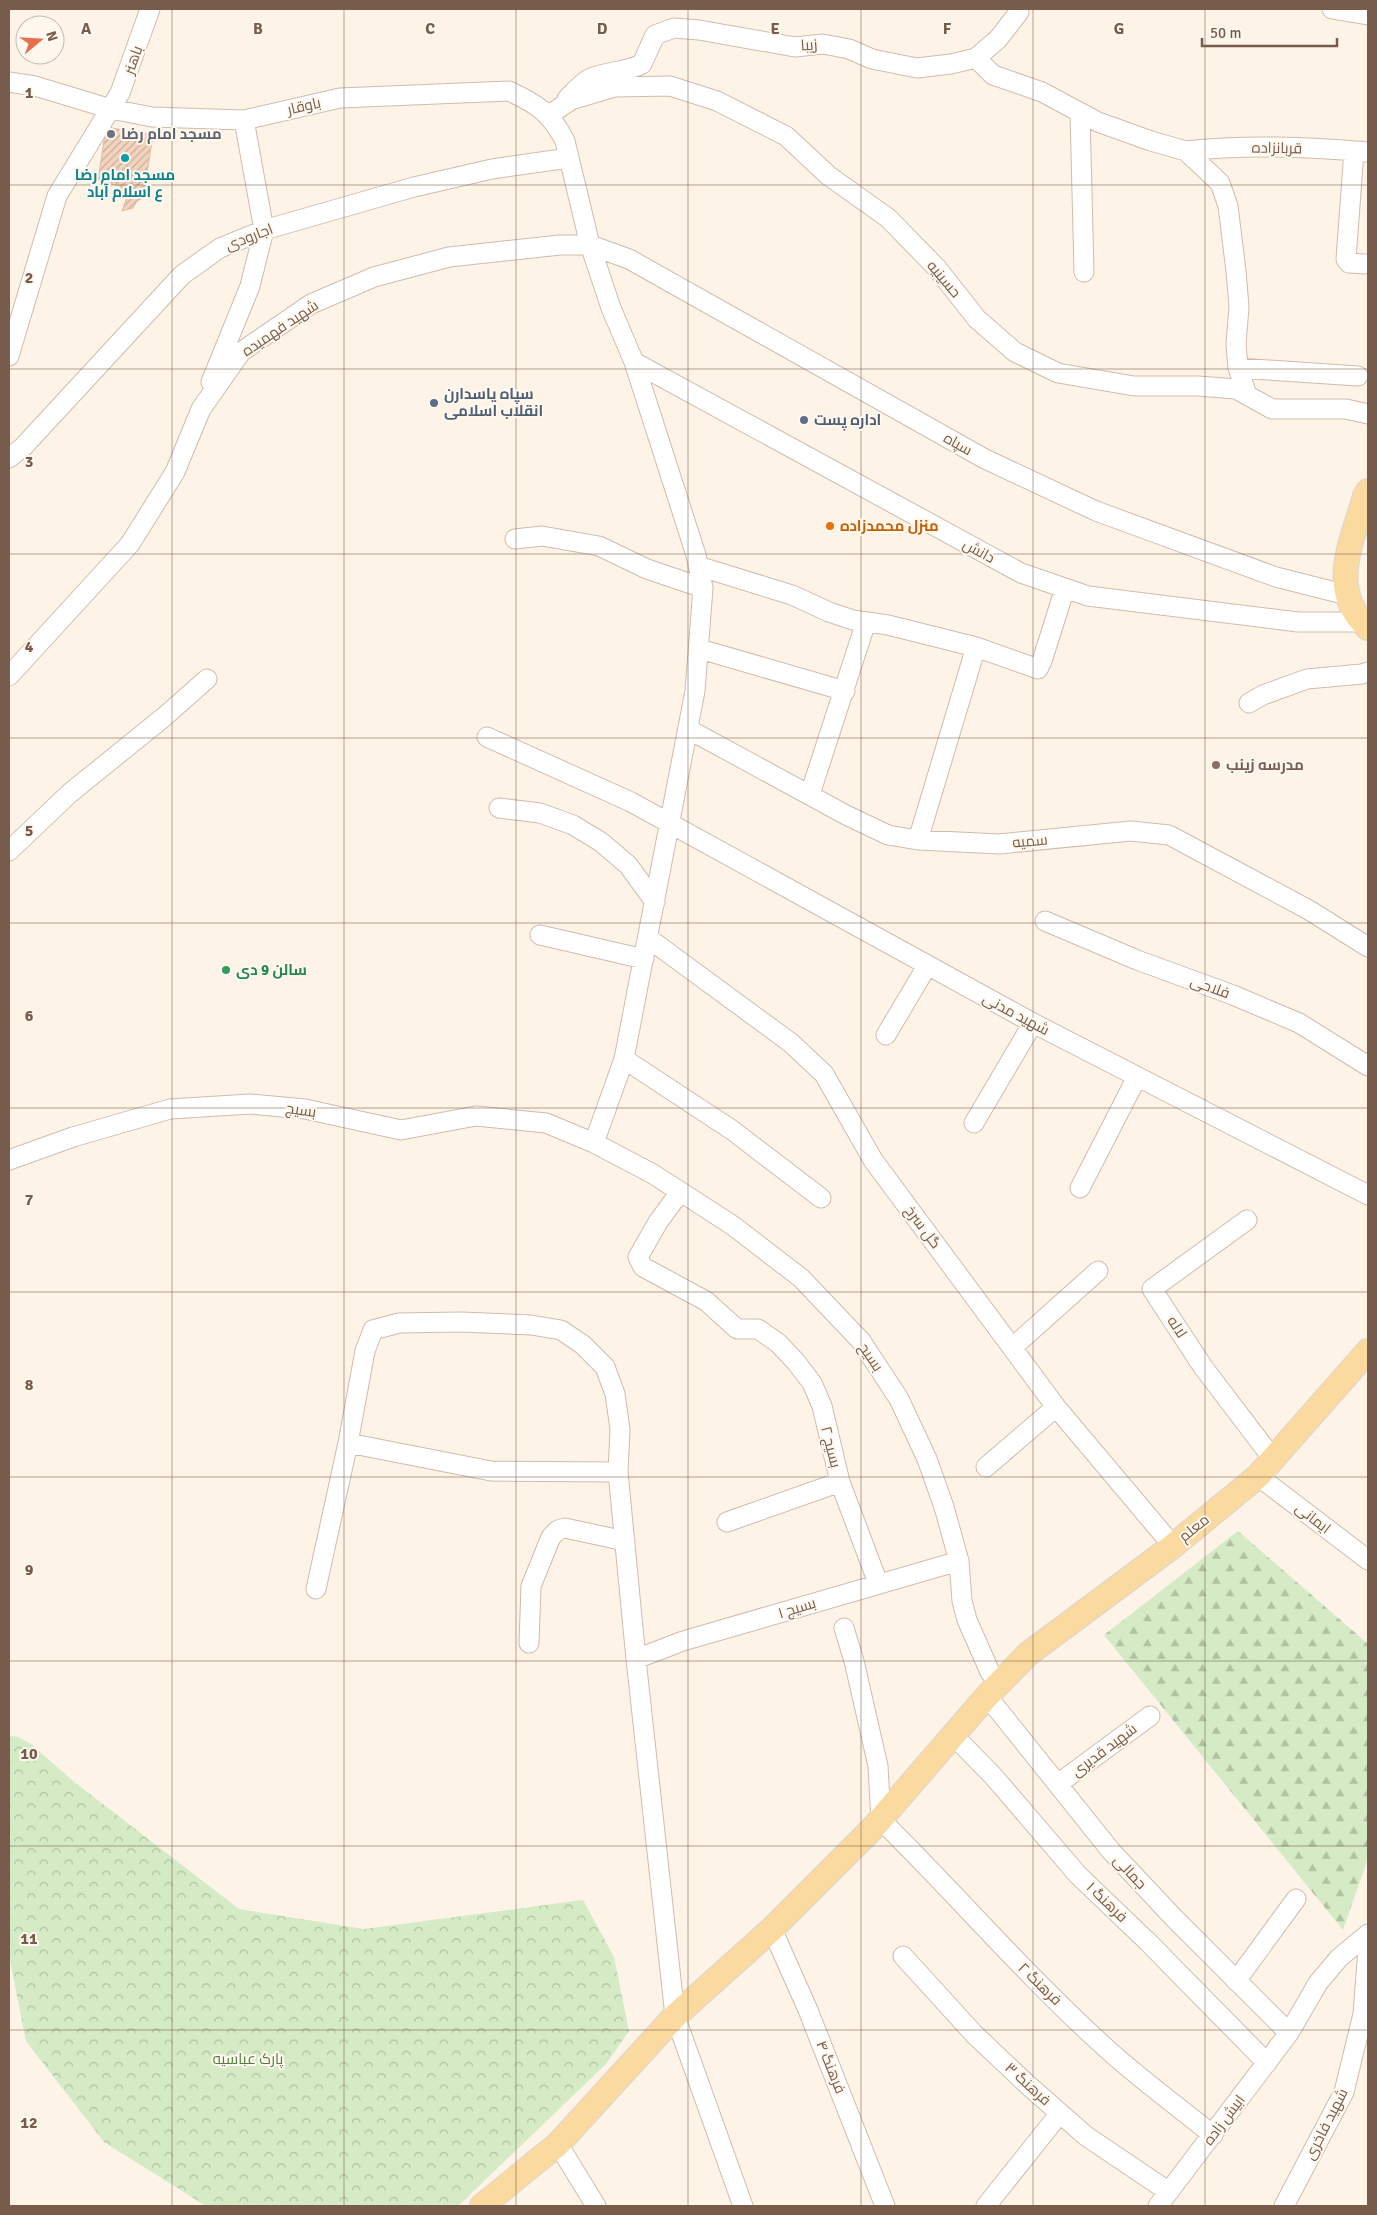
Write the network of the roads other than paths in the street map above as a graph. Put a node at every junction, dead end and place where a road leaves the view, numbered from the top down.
1 (150, 9) edge
2 (1018, 9) edge
3 (1332, 9) edge
4 (1368, 15) edge
5 (976, 58) junction
6 (9, 82) edge
7 (111, 109) junction
8 (1080, 113) junction
9 (549, 115) junction
10 (244, 120) junction
11 (1186, 151) junction
12 (1361, 152) edge
13 (569, 158) junction
14 (264, 230) junction
15 (590, 245) junction
16 (1364, 264) dead end
17 (1084, 272) dead end
18 (9, 356) edge
19 (634, 362) junction
20 (1238, 368) junction
21 (1358, 376) dead end
22 (1247, 395) junction
23 (201, 409) junction
24 (1368, 414) edge
25 (9, 458) edge
26 (1368, 491) edge
27 (515, 539) dead end
28 (698, 566) junction
29 (703, 588) junction
30 (1065, 588) junction
31 (1347, 595) junction
32 (866, 622) junction
33 (1365, 625) edge
34 (976, 647) junction
35 (700, 649) junction
36 (1368, 672) edge
37 (9, 676) edge
38 (207, 679) dead end
39 (845, 691) junction
40 (1249, 704) dead end
41 (688, 729) junction
42 (487, 737) dead end
43 (810, 794) junction
44 (499, 808) dead end
45 (669, 823) junction
46 (918, 840) junction
47 (9, 852) edge
48 (655, 902) junction
49 (1045, 921) dead end
50 (540, 935) dead end
51 (648, 938) junction
52 (1368, 947) edge
53 (644, 959) junction
54 (927, 966) junction
55 (1033, 1023) junction
56 (886, 1036) dead end
57 (624, 1059) junction
58 (1368, 1066) edge
59 (1137, 1077) junction
60 (974, 1123) dead end
61 (594, 1143) junction
62 (9, 1160) edge
63 (1080, 1188) dead end
64 (680, 1192) junction
65 (1368, 1195) edge
66 (821, 1198) dead end
67 (1247, 1220) dead end
68 (1098, 1271) dead end
69 (1013, 1347) junction
70 (1368, 1351) edge
71 (1056, 1407) junction
72 (348, 1443) junction
73 (986, 1467) dead end
74 (1266, 1468) junction
75 (618, 1472) junction
76 (840, 1482) junction
77 (727, 1522) dead end
78 (625, 1541) junction
79 (1173, 1546) junction
80 (1368, 1560) edge
81 (958, 1561) junction
82 (878, 1582) junction
83 (316, 1589) dead end
84 (844, 1628) dead end
85 (529, 1644) dead end
86 (636, 1659) junction
87 (993, 1689) junction
88 (1150, 1716) dead end
89 (953, 1735) junction
90 (1058, 1784) junction
91 (881, 1820) junction
92 (1296, 1898) dead end
93 (772, 1929) junction
94 (1368, 1934) edge
95 (1368, 1949) edge
96 (903, 1956) dead end
97 (1236, 1981) junction
98 (1367, 1994) edge
99 (675, 2016) junction
100 (1289, 2033) junction
101 (1266, 2063) junction
102 (1060, 2114) junction
103 (1213, 2135) junction
104 (558, 2144) junction
105 (1164, 2199) edge
106 (482, 2206) edge
107 (596, 2206) edge
108 (743, 2206) edge
109 (885, 2206) edge
110 (986, 2206) edge
111 (1284, 2206) edge

1 - 7 street, باهنر
2 - 5 street, زیبا
3 - 4 street
5 - 8 street
5 - 9 street, زیبا
6 - 7 street, باوقار
7 - 10 street, باوقار
7 - 18 street, باهنر
8 - 11 street
8 - 17 street
9 - 10 street, باوقار
9 - 13 street, باوقار
9 - 22 street, حسینیه
10 - 14 street
11 - 12 street, قربانزاده
11 - 20 street
12 - 16 street
13 - 14 street, اجارودی
13 - 15 street, باوقار
14 - 23 street
14 - 25 street, اجارودی
15 - 19 street, باوقار
15 - 23 street, شهید فهمیده
15 - 31 street, سپاه
19 - 28 street, باوقار
19 - 30 street, دانش
20 - 21 street
20 - 22 street
22 - 24 street, حسینیه
23 - 37 street, شهید فهمیده
26 - 31 main road
27 - 29 street
28 - 29 street, باوقار
28 - 32 street
29 - 35 street, باوقار
30 - 33 street, دانش
30 - 34 street
31 - 33 main road
32 - 34 street
32 - 39 street
34 - 46 street
35 - 39 street
35 - 41 street, باوقار
36 - 40 street
38 - 47 street
39 - 43 street
41 - 43 street, سمیه
41 - 45 street, باوقار
42 - 45 street, شهید مدنی
43 - 46 street, سمیه
44 - 48 street
45 - 48 street, باوقار
45 - 54 street, شهید مدنی
46 - 52 street, سمیه
48 - 51 street, باوقار
49 - 58 street, فلاحی
50 - 53 street
51 - 53 street, باوقار
51 - 69 street, گل سرخ
53 - 57 street, باوقار
54 - 55 street, شهید مدنی
54 - 56 street
55 - 59 street, شهید مدنی
55 - 60 street
57 - 61 street, باوقار
57 - 66 street
59 - 63 street
59 - 65 street, شهید مدنی
61 - 62 street, بسیج
61 - 64 street, بسیح
64 - 76 street, بسیج ۲
64 - 81 street, بسیح
67 - 74 street, لاله
68 - 69 street
69 - 71 street, گل سرخ
70 - 74 main road, معلم
71 - 73 street
71 - 79 street, گل سرخ
72 - 75 street
72 - 75 street
72 - 83 street
74 - 79 main road, معلم
74 - 80 street, ایمانی
75 - 78 street
76 - 77 street
76 - 82 street, بسیج ۲
78 - 85 street
78 - 86 street
79 - 87 main road, معلم
81 - 82 street, بسیج ۱
81 - 87 street, بسیح
82 - 86 street, بسیج ۱
84 - 91 street
86 - 99 street
87 - 89 main road, معلم
87 - 90 street, جمالی
88 - 90 street, شهید قدیری
89 - 91 main road, معلم
89 - 101 street, فرهنگ ۱
90 - 97 street, جمالی
91 - 93 main road, معلم
91 - 103 street, فرهنگ ۲
92 - 97 street
93 - 99 main road, معلم
93 - 109 street, فرهنگ ۴
94 - 100 street, ابیش زاده
95 - 98 street, شهید فاخری
96 - 102 street, فرهنگ ۳
97 - 100 street, جمالی
98 - 111 street, شهید فاخری
99 - 104 main road, معلم
99 - 108 street
100 - 101 street, ابیش زاده
101 - 103 street, ابیش زاده
102 - 105 street, فرهنگ ۳
102 - 110 street
103 - 105 street, ابیش زاده
104 - 106 main road, معلم
104 - 107 street

